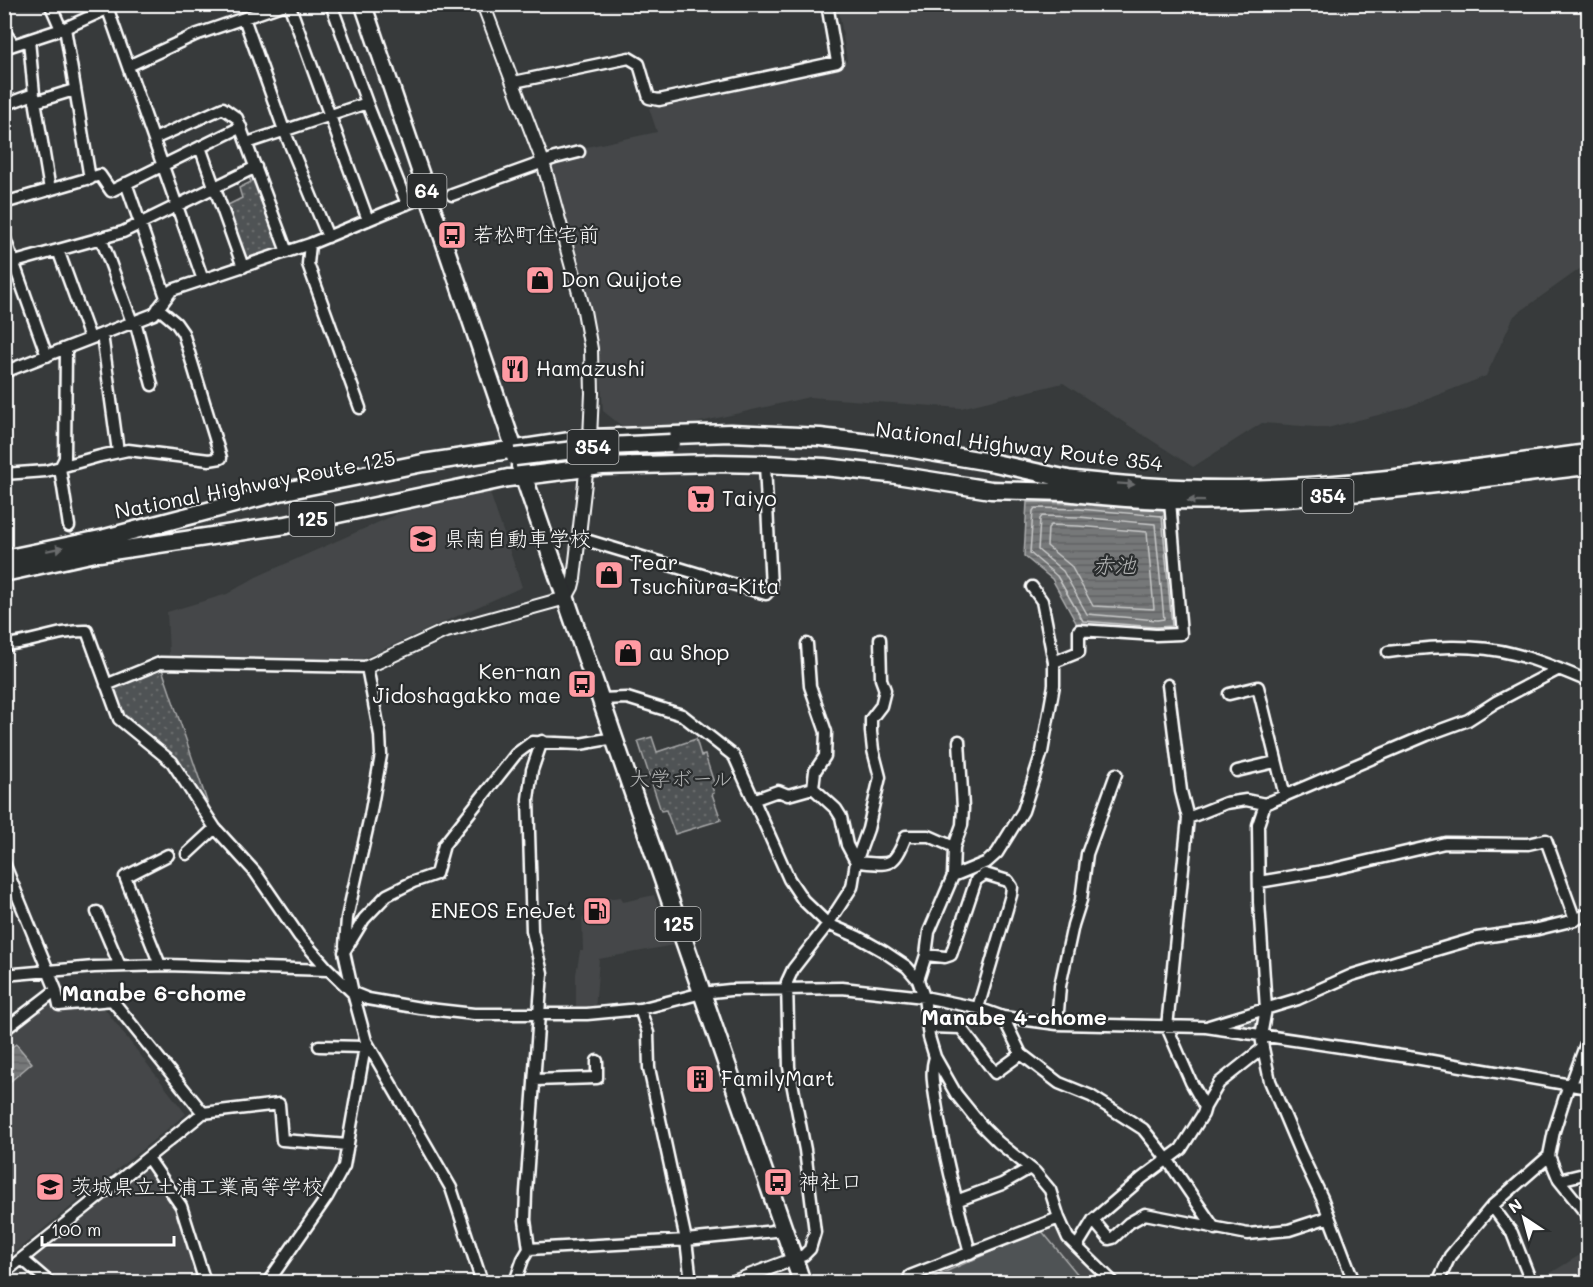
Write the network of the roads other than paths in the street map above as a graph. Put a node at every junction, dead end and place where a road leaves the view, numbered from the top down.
1 (50, 4) edge
2 (287, 4) edge
3 (331, 4) edge
4 (363, 4) edge
5 (483, 4) edge
6 (827, 4) edge
7 (107, 7) edge
8 (244, 18) junction
9 (63, 28) junction
10 (4, 31) edge
11 (29, 40) junction
12 (9, 46) edge
13 (128, 66) junction
14 (514, 82) junction
15 (74, 90) junction
16 (35, 98) junction
17 (367, 103) junction
18 (4, 105) edge
19 (329, 115) junction
20 (241, 128) junction
21 (284, 130) junction
22 (154, 139) junction
23 (247, 143) junction
24 (200, 147) junction
25 (579, 152) dead end
26 (543, 162) junction
27 (163, 165) junction
28 (256, 167) junction
29 (90, 179) junction
30 (126, 183) junction
31 (214, 188) junction
32 (50, 190) junction
33 (428, 195) junction
34 (452, 195) dead end
35 (4, 203) edge
36 (407, 204) junction
37 (176, 206) junction
38 (368, 220) junction
39 (140, 223) junction
40 (4, 236) edge
41 (327, 237) junction
42 (101, 238) junction
43 (310, 244) junction
44 (58, 250) junction
45 (287, 252) junction
46 (9, 264) edge
47 (243, 267) junction
48 (203, 280) junction
49 (166, 297) junction
50 (158, 308) junction
51 (134, 321) junction
52 (102, 334) junction
53 (90, 338) junction
54 (66, 348) junction
55 (47, 356) junction
56 (4, 372) edge
57 (152, 385) dead end
58 (360, 408) dead end
59 (590, 438) junction
60 (118, 452) junction
61 (1588, 453) edge
62 (518, 462) junction
63 (765, 464) junction
64 (1588, 466) edge
65 (60, 468) junction
66 (586, 468) junction
67 (4, 474) edge
68 (1067, 486) junction
69 (1170, 501) junction
70 (69, 526) dead end
71 (579, 538) junction
72 (102, 545) junction
73 (550, 553) junction
74 (576, 557) junction
75 (4, 559) edge
76 (4, 573) edge
77 (1032, 587) dead end
78 (566, 598) junction
79 (880, 639) dead end
80 (807, 644) dead end
81 (4, 645) edge
82 (1388, 652) dead end
83 (1054, 662) junction
84 (367, 667) junction
85 (1559, 669) junction
86 (1588, 681) edge
87 (106, 685) junction
88 (1168, 685) dead end
89 (1229, 694) dead end
90 (600, 699) junction
91 (614, 738) junction
92 (542, 741) junction
93 (958, 741) dead end
94 (1275, 762) junction
95 (1237, 771) dead end
96 (1116, 774) dead end
97 (813, 788) junction
98 (1285, 795) junction
99 (753, 800) junction
100 (1265, 804) junction
101 (1188, 818) junction
102 (215, 828) junction
103 (954, 847) junction
104 (187, 854) dead end
105 (168, 855) dead end
106 (856, 862) junction
107 (4, 863) edge
108 (953, 876) junction
109 (1258, 882) junction
110 (8, 888) edge
111 (97, 912) dead end
112 (1588, 914) edge
113 (1575, 920) junction
114 (828, 924) junction
115 (344, 951) junction
116 (926, 955) junction
117 (160, 965) junction
118 (120, 966) junction
119 (328, 970) junction
120 (49, 971) junction
121 (4, 975) edge
122 (918, 980) junction
123 (56, 990) junction
124 (787, 990) junction
125 (353, 993) junction
126 (702, 993) junction
127 (924, 997) junction
128 (978, 1008) junction
129 (640, 1009) junction
130 (1266, 1009) junction
131 (541, 1014) junction
132 (1003, 1017) junction
133 (1057, 1024) junction
134 (929, 1027) junction
135 (1167, 1027) junction
136 (1206, 1027) junction
137 (4, 1030) edge
138 (1261, 1036) junction
139 (1588, 1038) edge
140 (366, 1044) junction
141 (319, 1046) dead end
142 (1263, 1048) junction
143 (1022, 1054) junction
144 (935, 1057) junction
145 (597, 1061) dead end
146 (534, 1080) junction
147 (1569, 1084) junction
148 (1588, 1088) edge
149 (1205, 1107) junction
150 (203, 1113) junction
151 (348, 1145) junction
152 (1549, 1156) junction
153 (148, 1158) junction
154 (1167, 1159) junction
155 (1030, 1168) junction
156 (1588, 1173) edge
157 (1559, 1180) junction
158 (956, 1201) junction
159 (1492, 1206) junction
160 (1588, 1216) edge
161 (1329, 1217) junction
162 (1059, 1218) junction
163 (1094, 1220) junction
164 (1215, 1229) junction
165 (785, 1230) junction
166 (686, 1240) junction
167 (1077, 1246) junction
168 (529, 1250) junction
169 (970, 1253) junction
170 (22, 1259) junction
171 (794, 1259) junction
172 (4, 1273) edge
173 (49, 1282) edge
174 (205, 1282) edge
175 (268, 1282) edge
176 (482, 1282) edge
177 (515, 1282) edge
178 (691, 1282) edge
179 (734, 1282) edge
180 (802, 1282) edge
181 (908, 1282) edge
182 (1113, 1282) edge
183 (1354, 1282) edge
184 (1438, 1282) edge
185 (1532, 1282) edge

1 - 9 street
2 - 8 street
2 - 19 street
3 - 17 street
4 - 33 main road, 64
5 - 14 street
6 - 14 street
7 - 9 street
7 - 13 street
8 - 13 street
8 - 21 street
9 - 11 street
9 - 15 street
10 - 12 street
11 - 12 street
11 - 16 street
13 - 22 street
14 - 26 street
15 - 16 street
15 - 29 street
16 - 18 street
16 - 32 street
17 - 19 street
17 - 36 street
19 - 21 street
19 - 38 street
20 - 22 street
20 - 23 street
20 - 24 street
21 - 23 street
21 - 41 street
22 - 27 street
23 - 28 street
24 - 27 street
24 - 31 street
25 - 26 street
26 - 34 street
26 - 59 street
27 - 30 street
27 - 37 street
28 - 31 street
28 - 45 street
29 - 30 street
29 - 32 street
30 - 39 street
31 - 37 street
31 - 47 street
32 - 35 street
33 - 36 street
33 - 62 main road, 64
36 - 38 street
37 - 39 street
37 - 48 street
38 - 41 street
39 - 42 street
39 - 49 street
40 - 46 street
41 - 43 street
42 - 44 street
42 - 51 street
43 - 45 street
43 - 58 street
44 - 46 street
44 - 53 street
45 - 47 street
46 - 55 street
47 - 48 street
48 - 49 street
49 - 50 street
50 - 51 street
50 - 60 street
51 - 52 street
51 - 57 street
52 - 53 street
52 - 60 street
53 - 54 street
54 - 55 street
54 - 65 street
55 - 56 street
59 - 62 highway
59 - 66 street
59 - 68 highway
60 - 65 street
68 -> 61 highway, National Highway Route 354 / 354
62 - 66 highway
62 - 68 highway, National Highway Route 354 / 354, bridge
62 - 72 highway, National Highway Route 125 / 125
62 - 72 highway, 125
62 - 72 highway, 125
62 - 73 highway, 125
63 - 66 highway
63 - 68 highway
63 - 71 street
64 -> 69 highway, National Highway Route 354 / 354
65 - 67 street
65 - 70 street
66 - 71 street
68 - 69 highway, National Highway Route 354 / 354
69 - 83 street
71 - 74 street
75 -> 72 highway, National Highway Route 125 / 125
72 - 76 highway, National Highway Route 125 / 125
73 - 74 street
73 - 78 highway, 125
74 - 78 street
77 - 83 street
78 - 84 street
78 - 90 highway, 125
79 - 106 street
80 - 97 street
81 - 87 street
82 - 85 street
83 - 108 street
84 - 87 street
84 - 115 street
85 - 86 street
85 - 98 street
87 - 102 street
88 - 101 street
89 - 94 street
90 - 91 highway, 125
90 - 99 street
91 - 92 street
91 - 126 highway, 125
92 - 115 street
92 - 131 street
93 - 103 street
94 - 95 street
94 - 98 street
96 - 133 street
97 - 99 street
97 - 106 street
98 - 100 street
99 - 114 street
100 - 101 street
100 - 109 street
101 - 135 street
102 - 104 street
102 - 119 street
103 - 106 street
103 - 108 street
105 - 117 street
106 - 114 street
107 - 110 street
108 - 116 street
109 - 113 street
109 - 130 street
110 - 120 street
111 - 118 street
112 - 113 street
113 - 130 street
114 - 122 street
114 - 124 street
115 - 125 street
116 - 122 street
116 - 128 street
117 - 118 street
117 - 119 street
118 - 120 street
119 - 125 street
120 - 121 street
120 - 123 street
122 - 127 street
123 - 137 street
123 - 150 street
124 - 126 street
124 - 127 street
124 - 171 street
125 - 131 street
125 - 140 street
126 - 129 street
126 - 165 highway, 125
127 - 128 street
127 - 134 street
128 - 132 street
129 - 131 street
129 - 166 street
130 - 136 street
130 - 138 street
131 - 146 street
132 - 133 street
132 - 143 street
133 - 135 street
134 - 143 street
134 - 144 street
135 - 136 street
135 - 149 street
136 - 138 street
138 - 142 street
138 - 147 street
139 - 147 street
140 - 141 street
140 - 151 street
140 - 176 street
142 - 149 street
142 - 161 street
143 - 154 street
144 - 155 street
144 - 158 street
145 - 146 street
146 - 168 street
147 - 148 street
147 - 152 street
149 - 154 street
150 - 151 street
150 - 153 street
151 - 175 street
152 - 157 street
152 - 159 street
153 - 170 street
153 - 174 street
154 - 163 street
154 - 164 street
155 - 158 street
155 - 162 street
156 - 157 street
157 - 160 street
158 - 169 street
159 - 184 street
159 - 185 street
161 - 164 street
161 - 183 street
162 - 167 street
162 - 169 street
163 - 164 street
163 - 167 street
165 - 166 street
165 - 171 highway, 125
166 - 168 street
166 - 178 street
167 - 182 street
168 - 177 street
169 - 181 street
170 - 172 street
170 - 173 street
171 - 179 street
171 - 180 highway, 125

